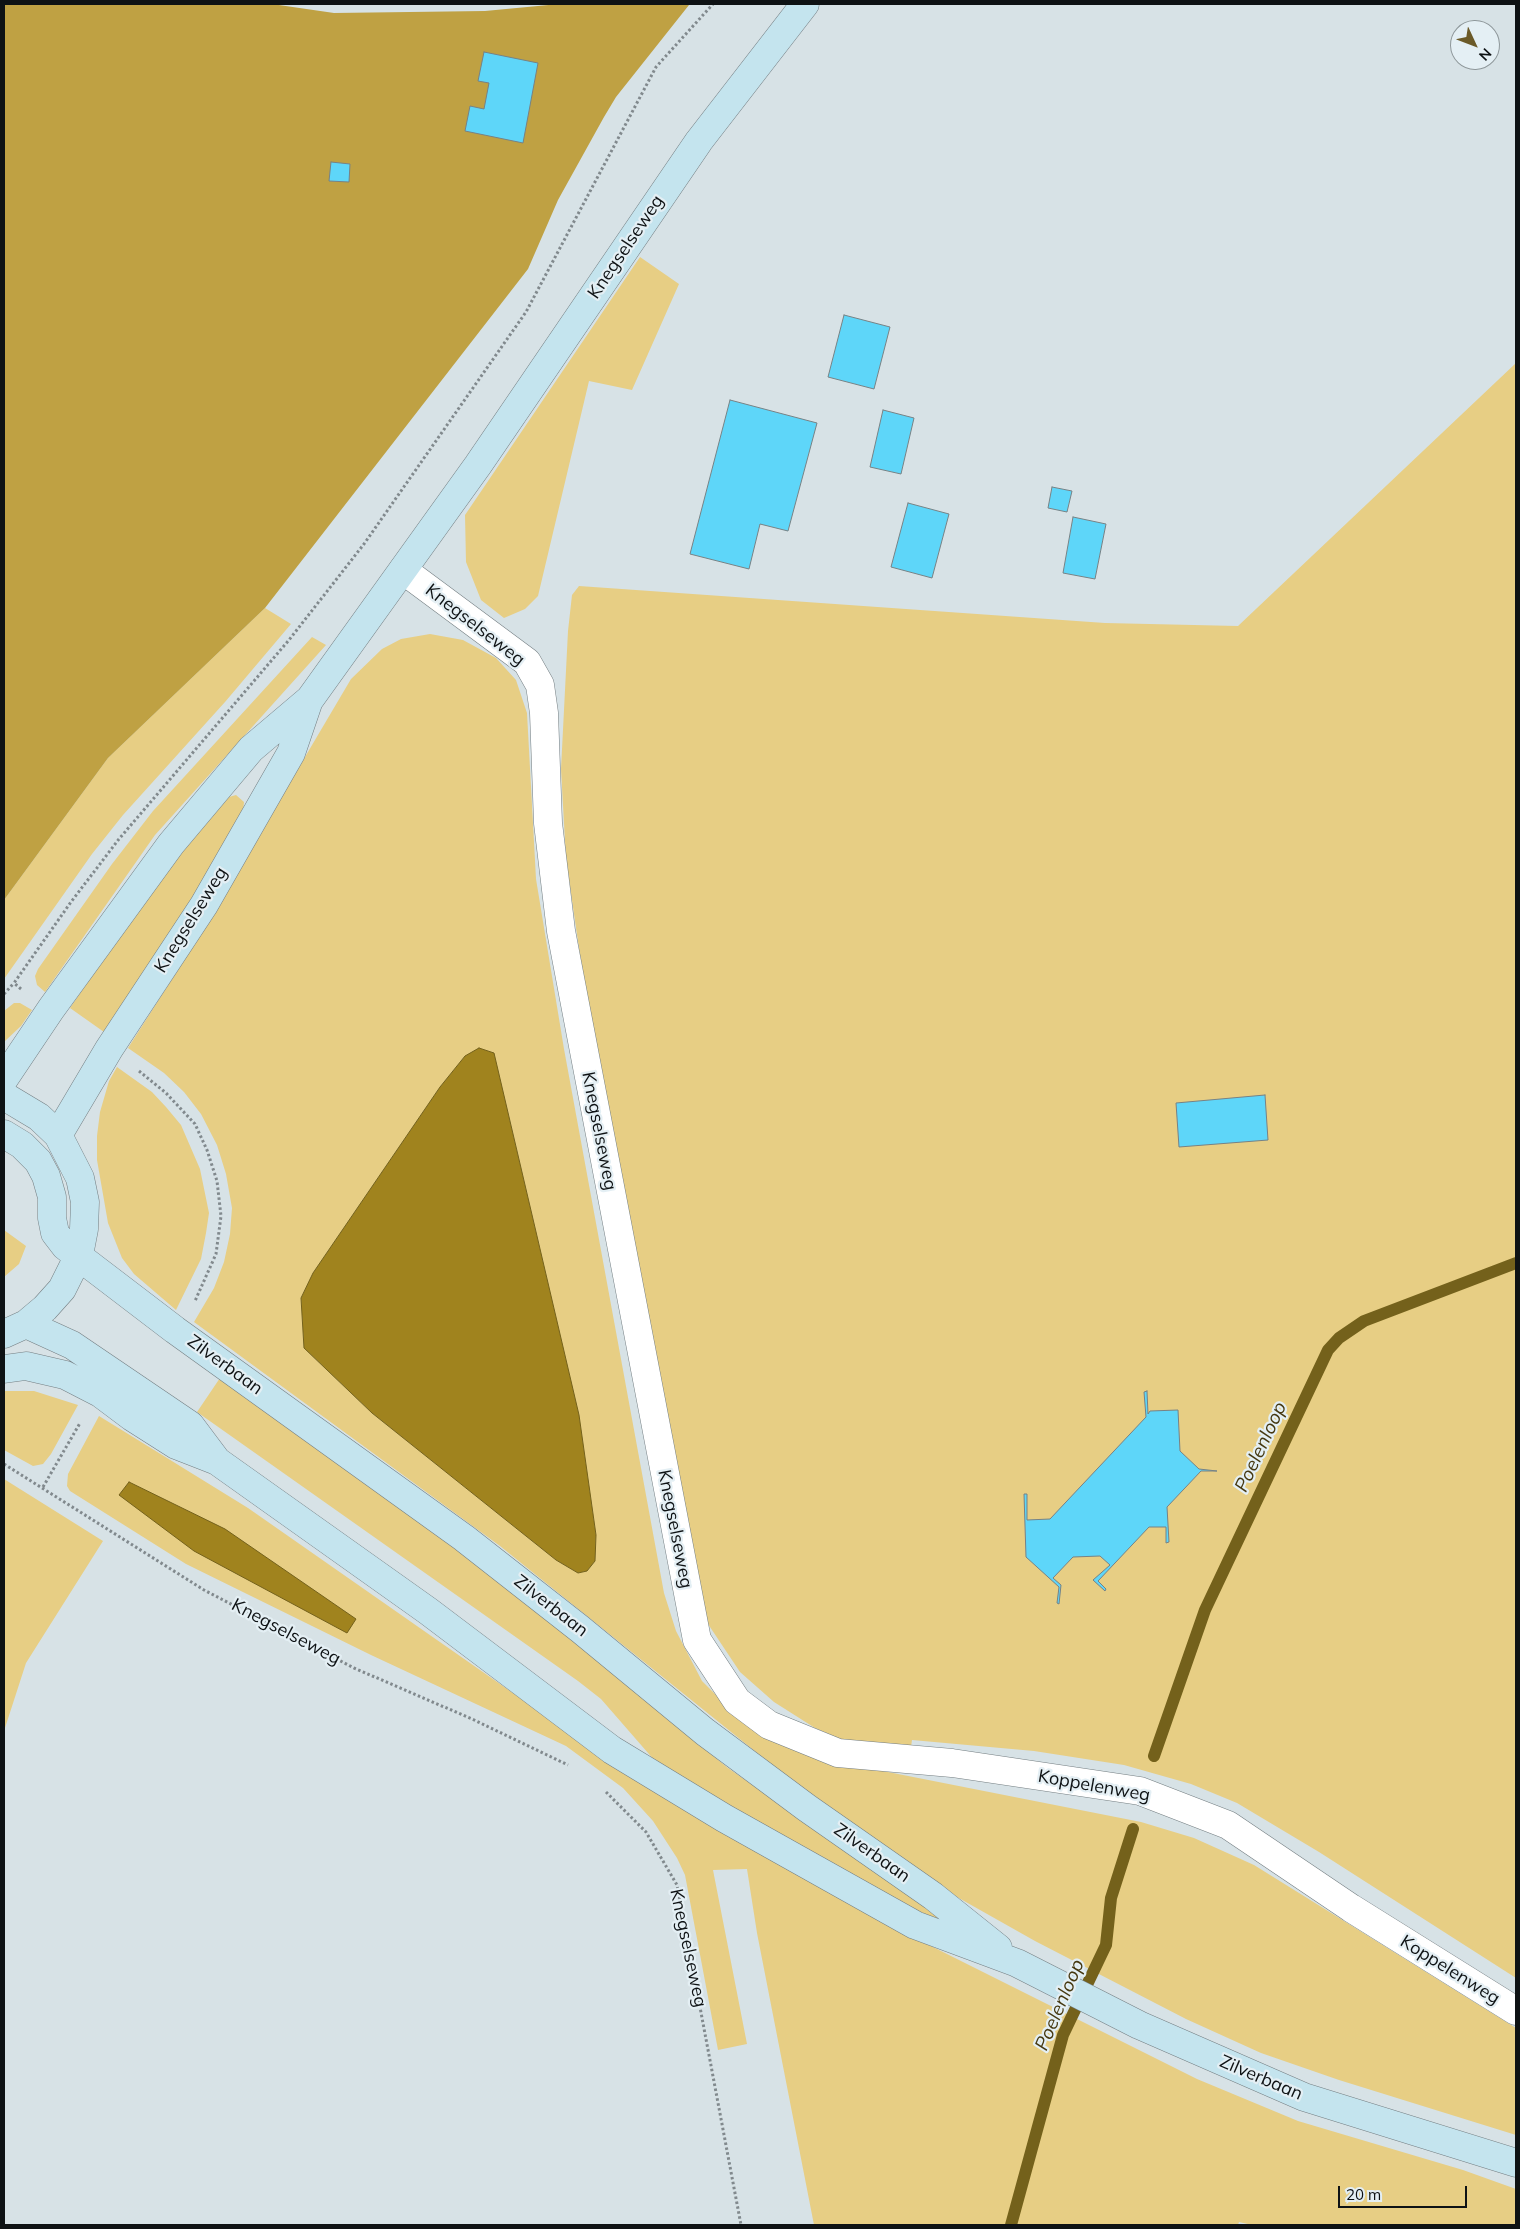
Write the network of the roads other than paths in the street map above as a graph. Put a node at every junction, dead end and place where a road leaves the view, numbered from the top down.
1 (805, 4) edge
2 (403, 570) junction
3 (310, 699) junction
4 (4, 1079) edge
5 (4, 1096) edge
6 (4, 1134) edge
7 (58, 1135) junction
8 (79, 1255) junction
9 (15, 1329) edge
10 (15, 1368) edge
11 (217, 1461) junction
12 (768, 1725) joint
13 (1017, 1963) junction
14 (1516, 2012) edge
15 (1516, 2163) edge

1 - 2 main road, Knegselseweg
2 - 3 main road, Knegselseweg
2 - 12 street, Knegselseweg
3 - 4 main road, Knegselseweg
3 - 7 main road, Knegselseweg
5 - 7 main road
6 - 8 main road, Zilverbaan
7 - 8 main road
8 - 9 main road
8 - 13 main road, Zilverbaan
9 - 11 main road, Zilverbaan
10 - 11 main road, Zilverbaan
11 - 13 main road, Zilverbaan
12 - 14 street, Koppelenweg
13 - 15 main road, Zilverbaan

